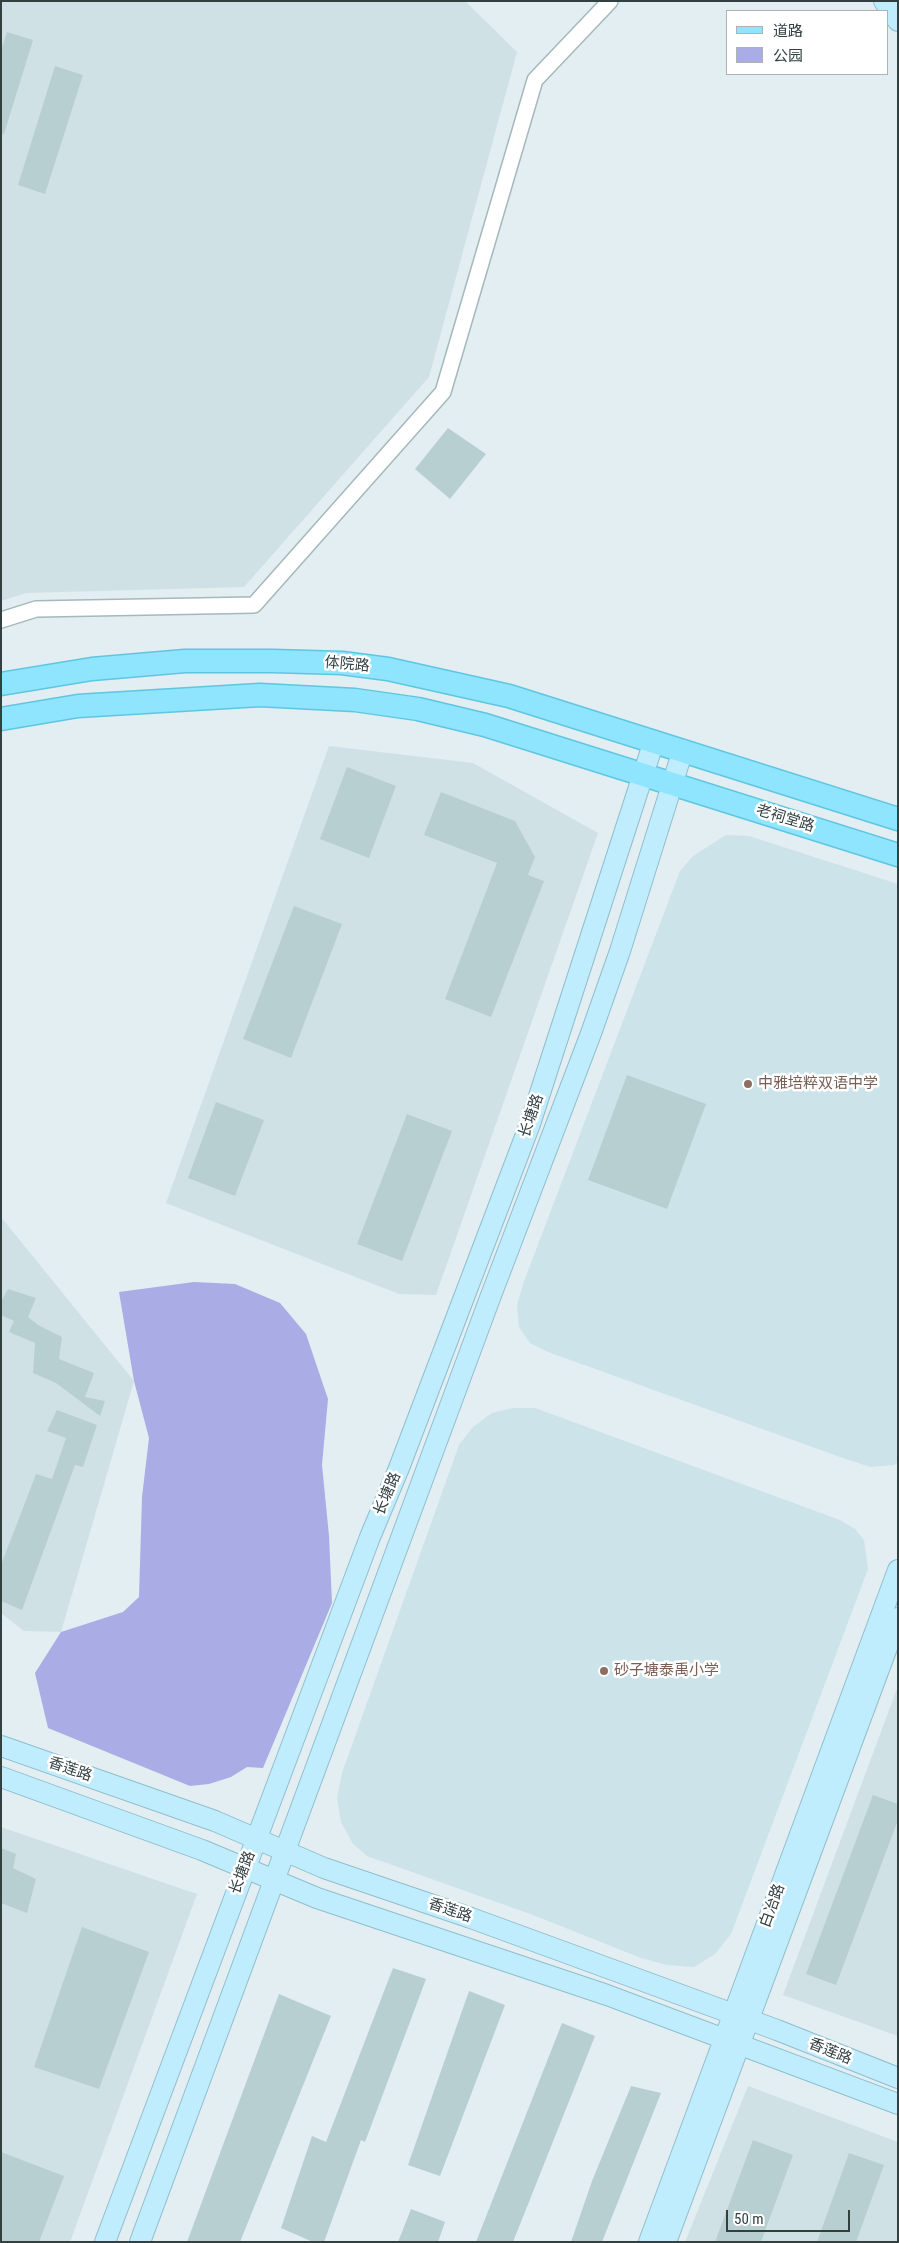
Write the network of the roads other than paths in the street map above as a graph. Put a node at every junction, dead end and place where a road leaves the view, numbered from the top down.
1 (610, 1) edge
2 (884, 1) edge
3 (898, 21) edge
4 (1, 620) edge
5 (1, 684) edge
6 (1, 719) edge
7 (654, 741) junction
8 (683, 750) junction
9 (644, 774) junction
10 (672, 784) junction
11 (898, 819) edge
12 (898, 855) edge
13 (898, 1570) edge
14 (898, 1618) edge
15 (1, 1746) edge
16 (1, 1777) edge
17 (257, 1839) junction
18 (286, 1852) junction
19 (245, 1868) junction
20 (275, 1880) junction
21 (740, 2017) junction
22 (732, 2042) junction
23 (898, 2078) edge
24 (898, 2104) edge
25 (105, 2242) edge
26 (140, 2242) edge
27 (649, 2242) edge
28 (666, 2242) edge

1 - 4 street
2 - 3 main road
5 - 7 main road, 体院路
6 - 9 main road
7 - 8 main road, 体院路
7 - 9 main road, 长塘路
8 - 10 main road, 长塘路
8 - 11 main road
9 - 10 main road
9 - 17 main road, 长塘路
10 - 12 main road, 老祠堂路
10 - 18 main road, 长塘路
13 - 21 main road, 白冶路
14 - 21 main road, 白冶路
15 - 17 main road, 香莲路
16 - 19 main road, 香莲路
17 - 18 main road, 香莲路
17 - 19 main road, 长塘路
18 - 20 main road, 长塘路
18 - 21 main road, 香莲路
19 - 20 main road, 香莲路
19 - 25 main road, 长塘路
20 - 22 main road, 香莲路
20 - 26 main road, 长塘路
21 - 22 main road, 白冶路
21 - 23 main road, 香莲路
22 - 24 main road, 香莲路
22 - 27 main road, 白冶路
22 - 28 main road, 白冶路

